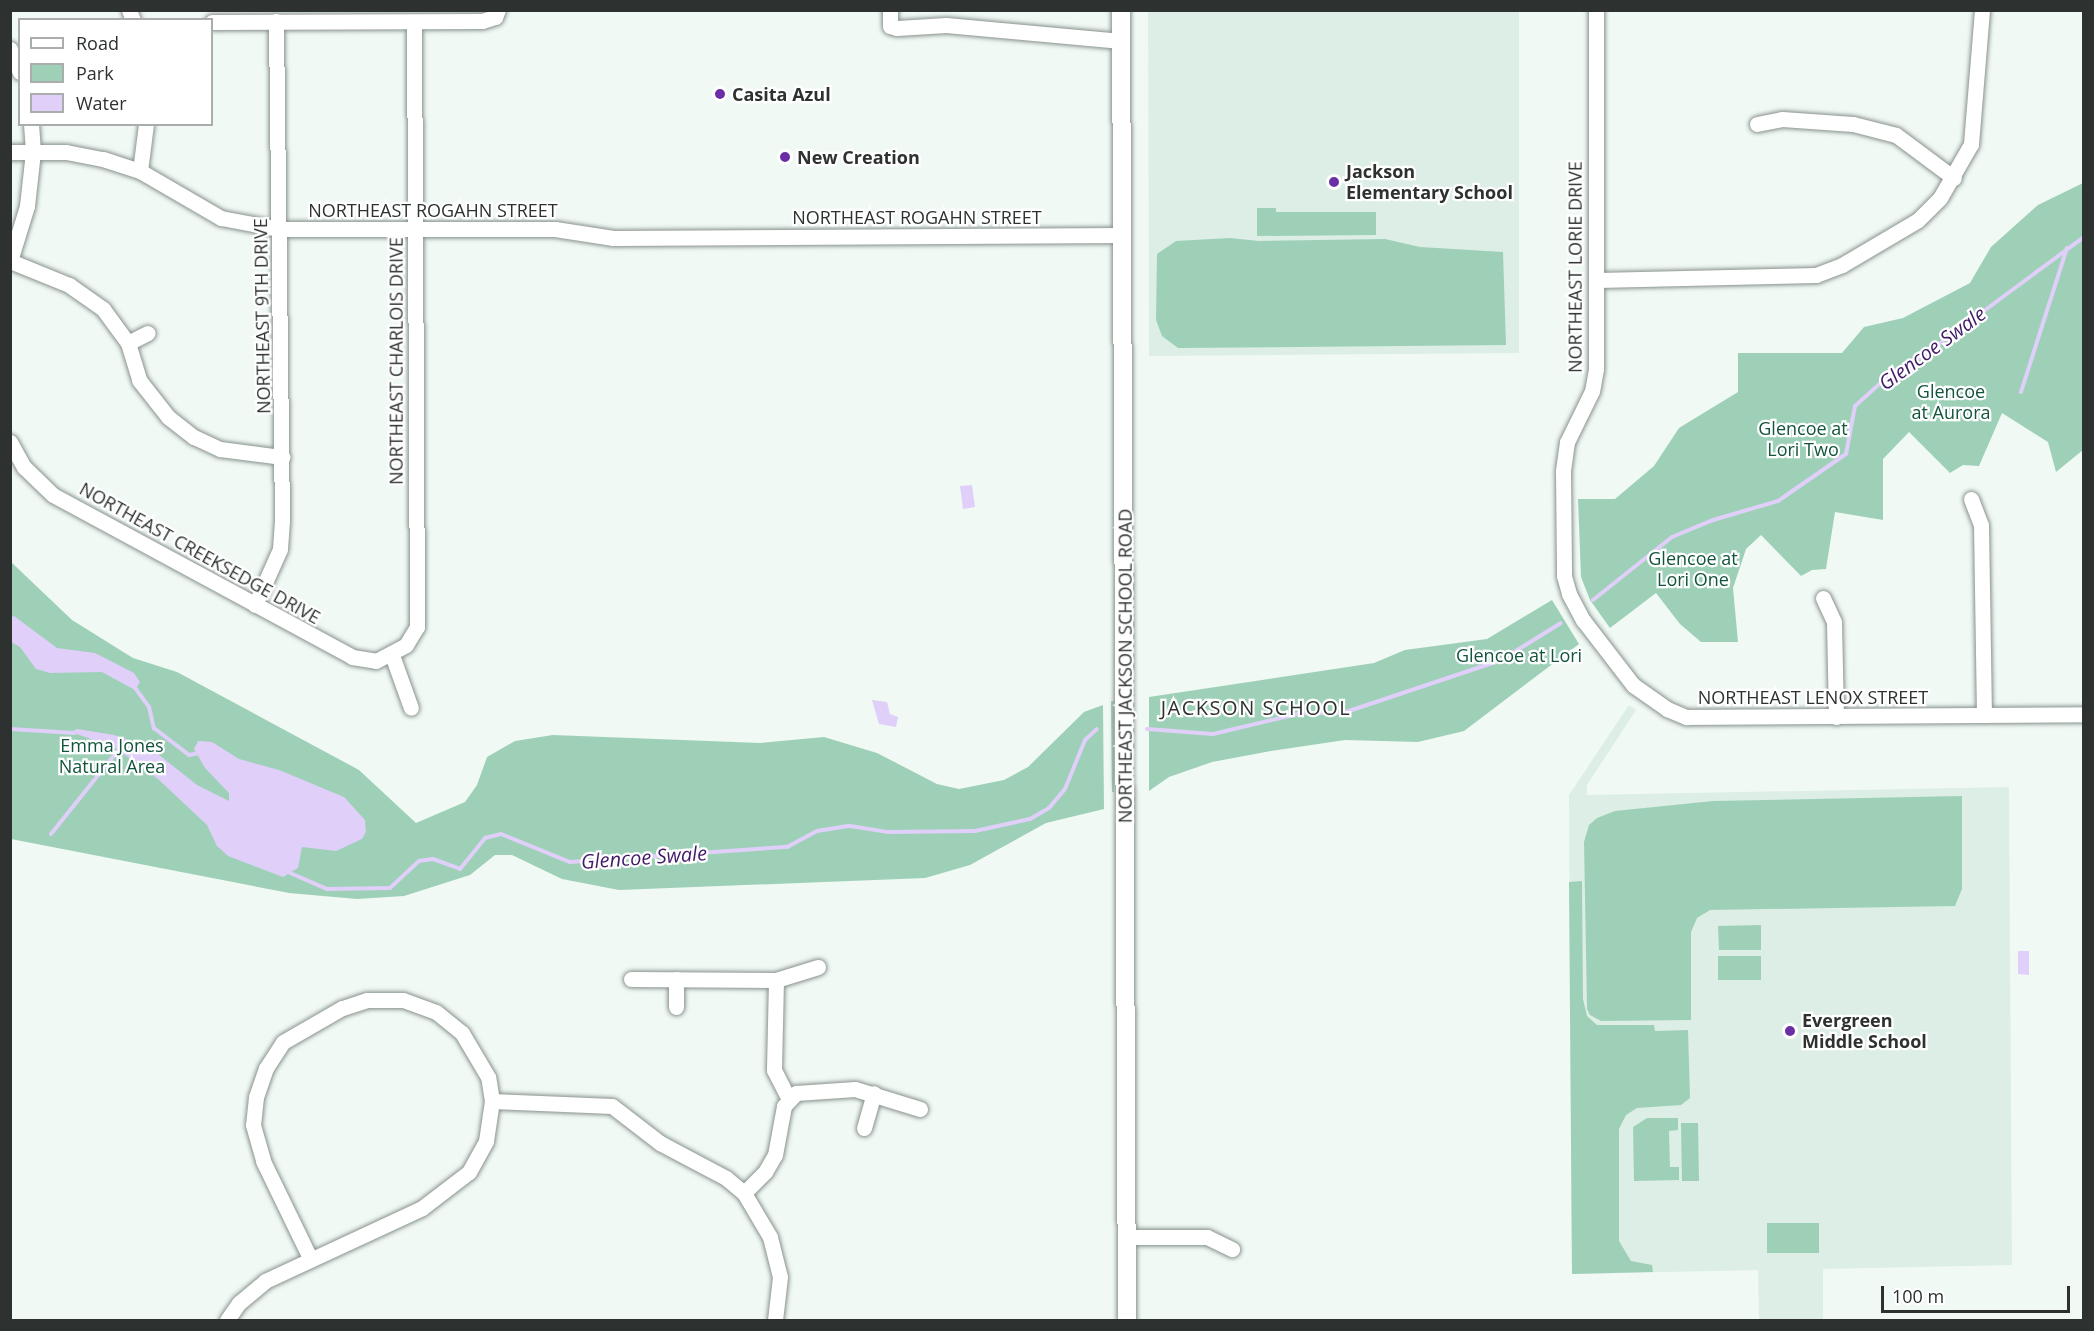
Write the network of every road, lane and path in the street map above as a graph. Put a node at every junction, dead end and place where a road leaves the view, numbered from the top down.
1 (498, 10) edge
2 (890, 10) edge
3 (1121, 10) edge
4 (1596, 10) edge
5 (1982, 10) edge
6 (276, 21) junction
7 (213, 22) edge
8 (414, 22) junction
9 (1122, 40) junction
10 (10, 49) edge
11 (18, 67) edge
12 (1757, 124) dead end
13 (31, 126) edge
14 (146, 126) edge
15 (10, 152) edge
16 (33, 152) junction
17 (140, 171) junction
18 (1954, 178) junction
19 (280, 229) junction
20 (416, 229) junction
21 (1122, 235) junction
22 (10, 261) edge
23 (1597, 280) junction
24 (148, 333) dead end
25 (128, 343) junction
26 (10, 442) edge
27 (282, 457) junction
28 (1971, 499) dead end
29 (1823, 598) dead end
30 (255, 605) junction
31 (1583, 620) joint
32 (392, 655) junction
33 (411, 708) dead end
34 (2084, 714) edge
35 (1983, 715) junction
36 (1836, 717) junction
37 (818, 967) dead end
38 (632, 979) dead end
39 (676, 979) junction
40 (776, 980) junction
41 (676, 1007) dead end
42 (786, 1093) junction
43 (874, 1093) junction
44 (492, 1101) junction
45 (920, 1109) dead end
46 (864, 1128) dead end
47 (744, 1193) junction
48 (1127, 1237) junction
49 (1232, 1249) dead end
50 (310, 1258) junction
51 (228, 1320) edge
52 (775, 1320) edge
53 (1127, 1320) edge

1 - 8 street
2 - 9 street
3 - 9 street, NORTHEAST JACKSON SCHOOL ROAD
4 - 23 street, NORTHEAST LORIE DRIVE
5 - 18 street
6 - 7 street
6 - 8 street
6 - 19 street, NORTHEAST 9TH DRIVE
8 - 20 street, NORTHEAST CHARLOIS DRIVE
9 - 21 street, NORTHEAST JACKSON SCHOOL ROAD
10 - 11 street
12 - 18 street
13 - 16 street
14 - 17 street
15 - 16 street, NORTHEAST ROGAHN STREET
16 - 17 street, NORTHEAST ROGAHN STREET
16 - 22 street
17 - 19 street, NORTHEAST ROGAHN STREET
18 - 23 street
19 - 20 street, NORTHEAST ROGAHN STREET
19 - 27 street, NORTHEAST 9TH DRIVE
20 - 21 street, NORTHEAST ROGAHN STREET
20 - 32 street, NORTHEAST CHARLOIS DRIVE
21 - 48 street, NORTHEAST JACKSON SCHOOL ROAD
22 - 25 street
23 - 31 street, NORTHEAST LORIE DRIVE
24 - 25 street
25 - 27 street
26 - 30 street, NORTHEAST CREEKSEDGE DRIVE
27 - 30 street, NORTHEAST 9TH DRIVE
28 - 35 street
29 - 36 street
30 - 32 street, NORTHEAST CREEKSEDGE DRIVE
31 - 36 street, NORTHEAST LENOX STREET
32 - 33 street
34 - 35 street, NORTHEAST LENOX STREET
35 - 36 street, NORTHEAST LENOX STREET
37 - 40 street
38 - 39 street
39 - 40 street
39 - 41 street
40 - 42 street
42 - 43 street
42 - 47 street
43 - 45 street
43 - 46 street
44 - 47 street
44 - 50 street
44 - 50 street
47 - 52 street
48 - 49 street
48 - 53 street, NORTHEAST JACKSON SCHOOL ROAD
50 - 51 street

